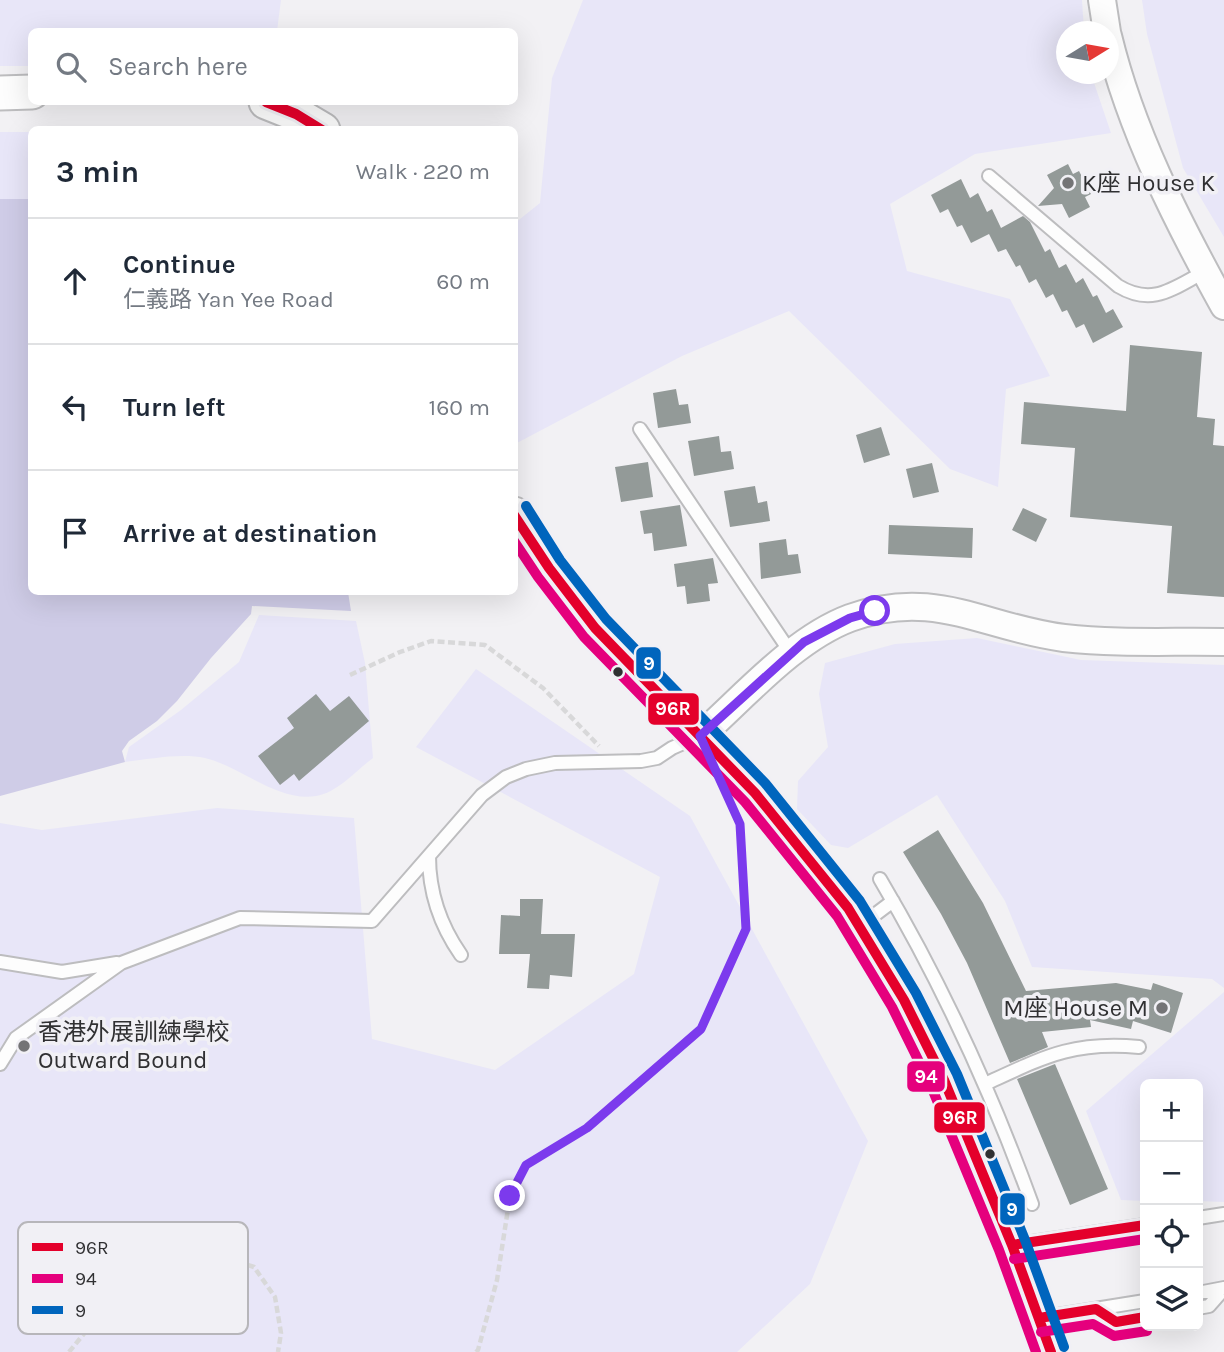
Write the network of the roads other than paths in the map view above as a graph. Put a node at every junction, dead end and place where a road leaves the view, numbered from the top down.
1 (1102, 0) edge
2 (1106, 21) edge
3 (1119, 80) edge
4 (28, 92) edge
5 (0, 93) edge
6 (273, 105) edge
7 (316, 126) edge
8 (989, 176) dead end
9 (1206, 271) junction
10 (1224, 306) edge
11 (640, 429) dead end
12 (518, 520) edge
13 (1224, 642) edge
14 (791, 653) junction
15 (700, 736) junction
16 (429, 856) junction
17 (880, 879) dead end
18 (893, 901) junction
19 (859, 926) junction
20 (461, 955) dead end
21 (0, 962) edge
22 (121, 963) junction
23 (1139, 1047) dead end
24 (0, 1064) edge
25 (985, 1084) junction
26 (1032, 1204) dead end
27 (1224, 1214) edge
28 (1203, 1216) edge
29 (1140, 1226) edge
30 (1012, 1245) junction
31 (1224, 1289) edge
32 (1203, 1292) edge
33 (1140, 1302) edge
34 (1203, 1307) edge
35 (1096, 1309) junction
36 (1039, 1318) junction
37 (1140, 1318) edge
38 (1051, 1352) edge

1 - 2 street
3 - 9 street
4 - 5 street
6 - 7 street
8 - 9 lane
9 - 10 street
11 - 14 lane
12 - 15 street
13 - 14 street
14 - 15 street
15 - 16 lane
15 - 19 street
16 - 20 lane
16 - 22 lane
17 - 18 lane
18 - 19 lane
18 - 25 lane
19 - 30 street
21 - 22 lane
22 - 24 lane
23 - 25 lane
25 - 26 lane
27 - 28 lane
29 - 30 lane
30 - 36 street
31 - 32 lane
31 - 34 lane
33 - 35 lane
35 - 36 lane
35 - 37 lane
36 - 38 street

